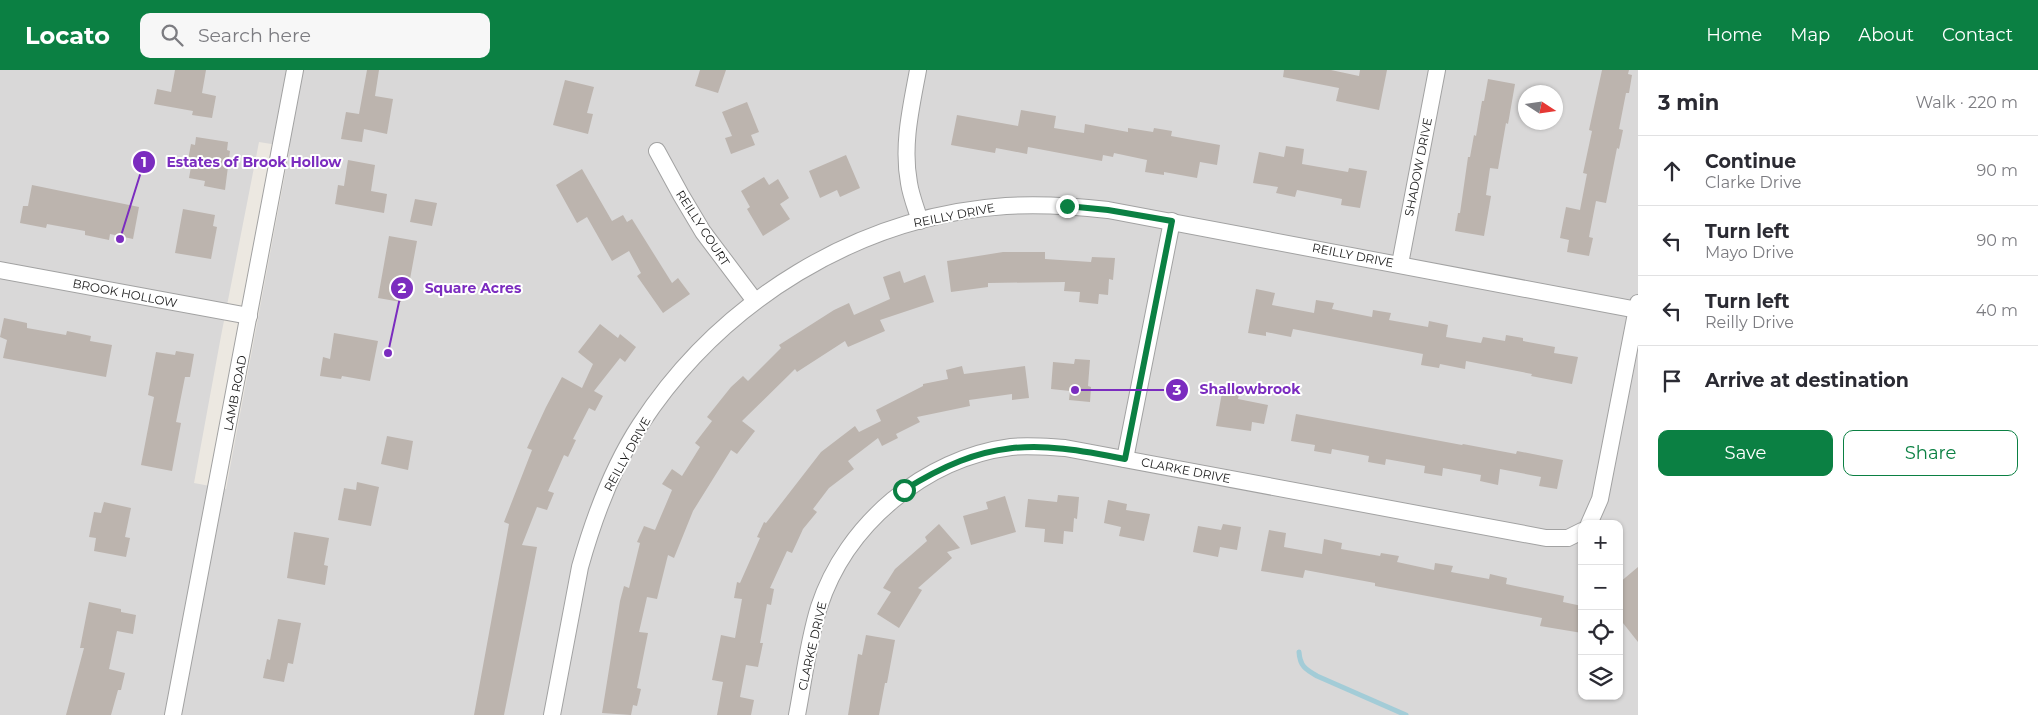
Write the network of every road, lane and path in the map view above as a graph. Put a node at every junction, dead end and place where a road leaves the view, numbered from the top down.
1 (295, 70) edge
2 (918, 70) edge
3 (1437, 70) edge
4 (657, 151) dead end
5 (920, 221) junction
6 (1172, 221) junction
7 (1400, 264) junction
8 (0, 270) edge
9 (755, 301) junction
10 (1637, 306) edge
11 (249, 316) junction
12 (1125, 459) junction
13 (1590, 520) edge
14 (1578, 533) edge
15 (173, 715) edge
16 (552, 715) edge
17 (797, 715) edge

1 - 11 street, LAMB ROAD
2 - 5 street
3 - 7 street, SHADOW DRIVE
4 - 9 street, REILLY COURT
5 - 6 street, REILLY DRIVE
5 - 9 street, REILLY DRIVE
6 - 7 street, REILLY DRIVE
6 - 12 street
7 - 10 street, REILLY DRIVE
8 - 11 street, BROOK HOLLOW
9 - 16 street, REILLY DRIVE
10 - 13 street
11 - 15 street, LAMB ROAD
12 - 14 street, CLARKE DRIVE
12 - 17 street, CLARKE DRIVE

